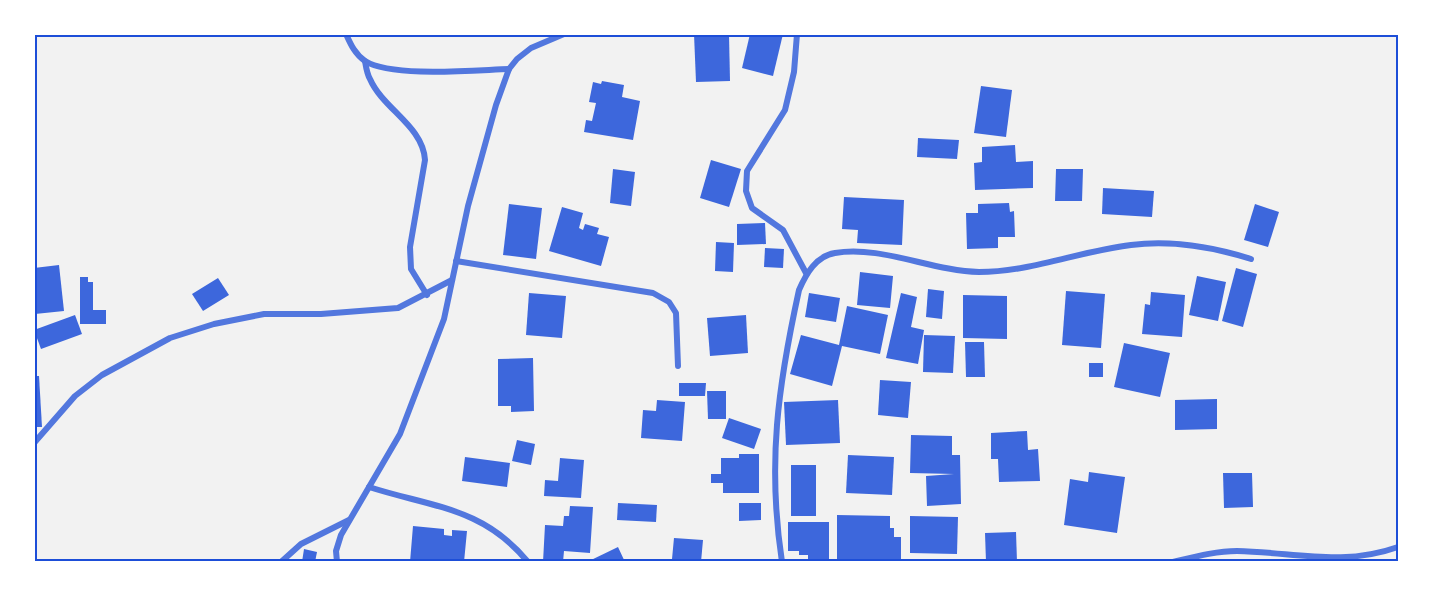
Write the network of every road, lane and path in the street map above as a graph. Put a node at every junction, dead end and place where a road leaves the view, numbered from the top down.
1 (346, 34) edge
2 (564, 34) edge
3 (797, 34) edge
4 (365, 61) junction
5 (510, 69) junction
6 (1251, 259) dead end
7 (456, 261) junction
8 (806, 273) junction
9 (452, 280) junction
10 (427, 295) junction
11 (678, 366) dead end
12 (34, 443) edge
13 (369, 487) junction
14 (349, 520) junction
15 (1398, 547) edge
16 (1266, 553) junction
17 (281, 561) edge
18 (337, 561) edge
19 (528, 561) edge
20 (782, 561) edge
21 (1173, 561) edge
22 (1264, 561) edge

1 - 4 street
2 - 5 street
3 - 8 street
4 - 5 street
4 - 10 street
5 - 7 street
6 - 8 street
7 - 9 street
7 - 11 street
8 - 20 street
9 - 10 street
9 - 13 street
10 - 12 street
13 - 14 street
13 - 19 street
14 - 17 street
14 - 18 street
15 - 16 street
16 - 21 street
16 - 22 street

